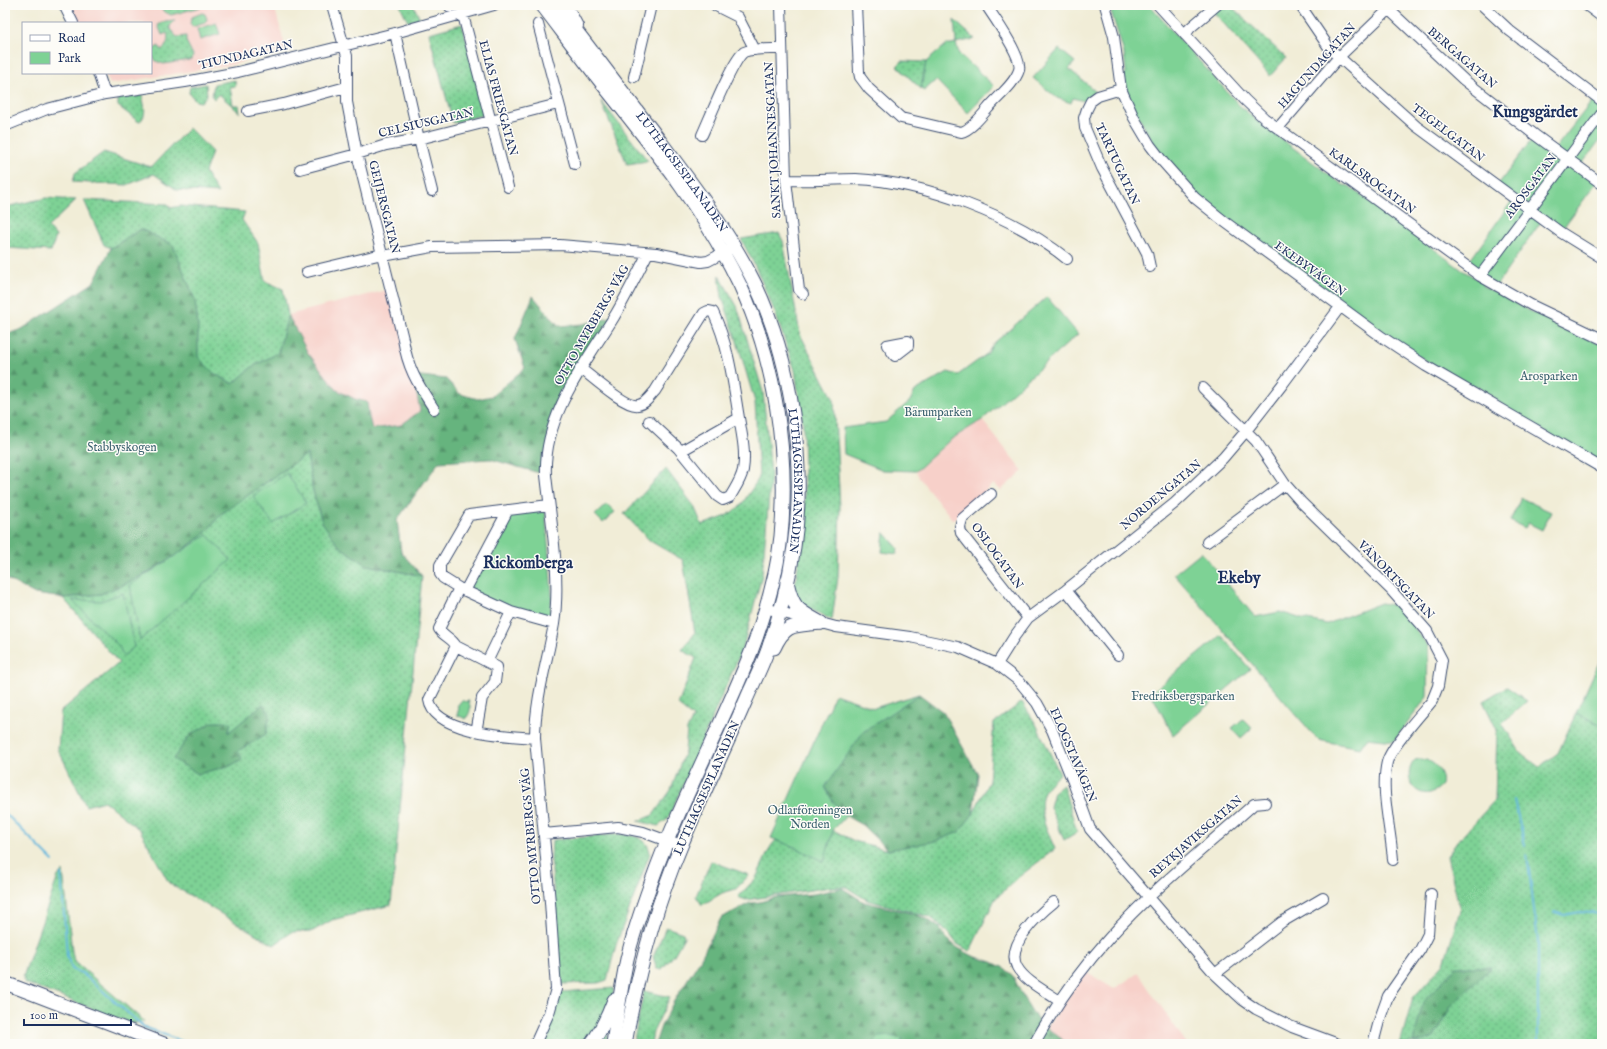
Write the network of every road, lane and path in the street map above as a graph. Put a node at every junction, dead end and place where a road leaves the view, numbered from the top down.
1 (64, 5) edge
2 (332, 5) edge
3 (494, 5) edge
4 (542, 5) edge
5 (556, 5) edge
6 (567, 5) edge
7 (651, 5) edge
8 (781, 5) edge
9 (856, 5) edge
10 (986, 5) edge
11 (1105, 5) edge
12 (1158, 5) edge
13 (1217, 5) edge
14 (1300, 5) edge
15 (1482, 5) edge
16 (1586, 5) edge
17 (716, 6) dead end
18 (1389, 6) edge
19 (463, 15) junction
20 (1602, 17) edge
21 (72, 22) edge
22 (538, 24) dead end
23 (395, 33) junction
24 (1185, 35) junction
25 (343, 45) junction
26 (588, 46) junction
27 (781, 48) junction
28 (755, 50) junction
29 (1339, 57) junction
30 (98, 74) edge
31 (634, 77) dead end
32 (346, 87) junction
33 (1121, 89) junction
34 (104, 94) junction
35 (1602, 101) edge
36 (558, 104) junction
37 (248, 111) dead end
38 (1602, 113) edge
39 (491, 121) junction
40 (5, 126) edge
41 (1278, 128) junction
42 (702, 135) dead end
43 (419, 139) junction
44 (357, 154) junction
45 (1567, 160) junction
46 (575, 164) dead end
47 (300, 169) dead end
48 (786, 180) junction
49 (1602, 184) edge
50 (508, 187) dead end
51 (432, 191) dead end
52 (1530, 209) junction
53 (728, 250) junction
54 (648, 252) junction
55 (383, 256) junction
56 (1602, 258) edge
57 (1067, 260) dead end
58 (1150, 267) dead end
59 (307, 272) dead end
60 (1480, 276) junction
61 (803, 294) dead end
62 (1340, 307) junction
63 (1602, 339) edge
64 (580, 368) junction
65 (1203, 388) dead end
66 (434, 409) dead end
67 (739, 418) junction
68 (649, 421) dead end
69 (1246, 431) junction
70 (681, 451) junction
71 (1602, 468) edge
72 (1285, 484) junction
73 (991, 494) dead end
74 (549, 505) junction
75 (508, 510) junction
76 (1207, 542) dead end
77 (787, 580) junction
78 (462, 589) junction
79 (1066, 590) junction
80 (766, 608) junction
81 (511, 612) junction
82 (779, 612) junction
83 (1028, 618) junction
84 (821, 623) junction
85 (554, 624) junction
86 (456, 646) junction
87 (1118, 655) dead end
88 (487, 662) junction
89 (997, 664) junction
90 (739, 715) junction
91 (475, 730) junction
92 (535, 738) junction
93 (1266, 803) dead end
94 (544, 834) junction
95 (667, 841) junction
96 (681, 846) junction
97 (1393, 860) dead end
98 (1431, 894) dead end
99 (1324, 898) dead end
100 (1148, 899) junction
101 (1054, 902) dead end
102 (627, 962) junction
103 (1215, 974) junction
104 (5, 983) edge
105 (5, 990) edge
106 (1055, 998) dead end
107 (147, 1044) edge
108 (164, 1044) edge
109 (535, 1044) edge
110 (591, 1044) edge
111 (613, 1044) edge
112 (625, 1044) edge
113 (1034, 1044) edge
114 (1338, 1044) edge
115 (1373, 1044) edge

1 - 21 street
2 - 25 street, GEIJERSGATAN
3 - 19 street, TIUNDAGATAN
4 - 53 main road, LUTHAGSESPLANADEN
5 - 26 main road, LUTHAGSESPLANADEN
6 - 26 street
7 - 31 street
8 - 27 street, SANKT JOHANNESGATAN
9 - 10 street
11 - 33 street, EKEBYVÄGEN
12 - 24 street, KARLSROGATAN
13 - 24 street
14 - 29 street, TEGELGATAN
15 - 35 street
16 - 20 street
17 - 28 street
18 - 29 street, HAGUNDAGATAN
18 - 45 street, BERGAGATAN
19 - 23 street, TIUNDAGATAN
19 - 39 street, ELIAS FRIESGATAN
22 - 36 street
23 - 25 street, TIUNDAGATAN
23 - 43 street
24 - 41 street, KARLSROGATAN
25 - 32 street, GEIJERSGATAN
25 - 34 street, TIUNDAGATAN
26 - 53 main road, LUTHAGSESPLANADEN
27 - 28 street
27 - 48 street, SANKT JOHANNESGATAN
28 - 42 street
29 - 41 street, HAGUNDAGATAN
29 - 52 street, TEGELGATAN
30 - 34 street
32 - 37 street
32 - 44 street, GEIJERSGATAN
33 - 58 street, TARTUGATAN
33 - 62 street, EKEBYVÄGEN
34 - 40 street, TIUNDAGATAN
36 - 39 street, CELSIUSGATAN
36 - 46 street
38 - 45 street, AROSGATAN
39 - 43 street, CELSIUSGATAN
39 - 50 street, ELIAS FRIESGATAN
41 - 60 street, KARLSROGATAN
43 - 44 street, CELSIUSGATAN
43 - 51 street
44 - 47 street, CELSIUSGATAN
44 - 55 street, GEIJERSGATAN
45 - 49 street, BERGAGATAN
45 - 52 street, AROSGATAN
48 - 57 street
48 - 61 street, SANKT JOHANNESGATAN
52 - 56 street, TEGELGATAN
52 - 60 street, AROSGATAN
53 - 54 street
53 - 77 main road, LUTHAGSESPLANADEN
53 - 80 main road, LUTHAGSESPLANADEN
54 - 55 street
54 - 64 street, OTTO MYRBERGS VÄG
55 - 59 street
55 - 66 street, GEIJERSGATAN
60 - 63 street, KARLSROGATAN
62 - 69 street, NORDENGATAN
62 - 71 street, EKEBYVÄGEN
64 - 67 street
64 - 74 street, OTTO MYRBERGS VÄG
65 - 69 street, VÄNORTSGATAN
67 - 70 street
67 - 70 street
68 - 70 street
69 - 72 street, VÄNORTSGATAN
69 - 79 street, NORDENGATAN
72 - 76 street
72 - 97 street, VÄNORTSGATAN
73 - 83 street, OSLOGATAN
74 - 75 street
74 - 85 street, OTTO MYRBERGS VÄG
75 - 78 street
75 - 78 street
77 - 82 main road, LUTHAGSESPLANADEN
77 - 84 main road
78 - 81 street
78 - 86 street
79 - 83 street, NORDENGATAN
79 - 87 street
80 - 82 street, FLOGSTAVÄGEN
80 - 95 main road, LUTHAGSESPLANADEN
81 - 85 street
81 - 88 street
82 - 84 street, FLOGSTAVÄGEN
82 - 90 main road, LUTHAGSESPLANADEN
83 - 89 street, NORDENGATAN
84 - 89 street, FLOGSTAVÄGEN
84 - 90 main road
85 - 92 street, OTTO MYRBERGS VÄG
86 - 88 street
86 - 91 street
88 - 91 street
89 - 100 street, FLOGSTAVÄGEN
90 - 96 main road, LUTHAGSESPLANADEN
91 - 92 street
92 - 94 street, OTTO MYRBERGS VÄG
93 - 100 street, REYKJAVIKSGATAN
94 - 95 street
94 - 109 street, OTTO MYRBERGS VÄG
95 - 96 street
95 - 102 main road, LUTHAGSESPLANADEN
96 - 112 main road, LUTHAGSESPLANADEN
98 - 115 street
99 - 103 street
100 - 103 street, FLOGSTAVÄGEN
100 - 113 street
101 - 106 street
102 - 110 main road
102 - 111 main road, LUTHAGSESPLANADEN
103 - 114 street, FLOGSTAVÄGEN
104 - 108 main road
105 - 107 main road

